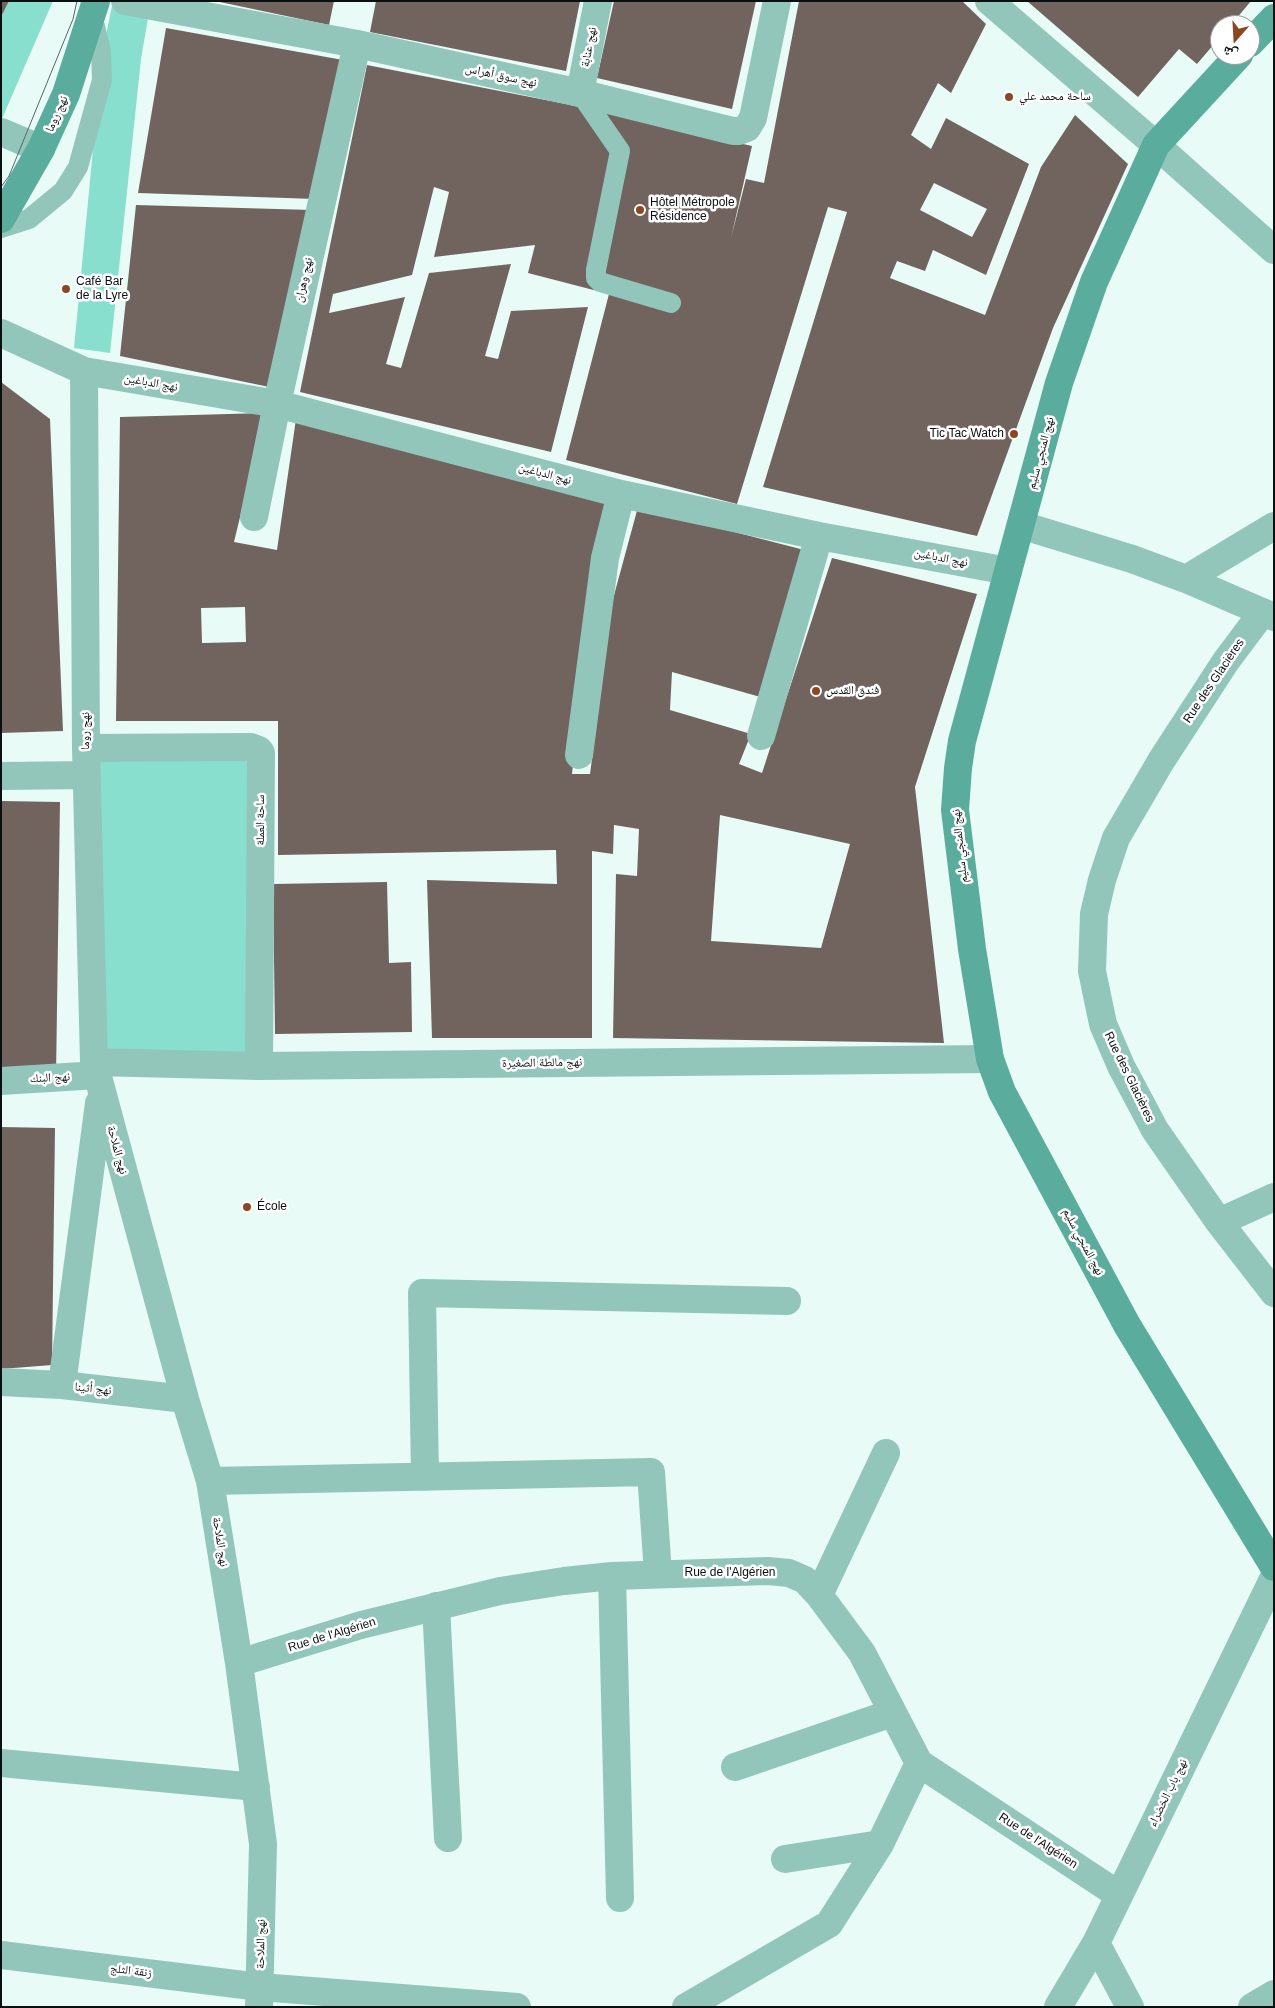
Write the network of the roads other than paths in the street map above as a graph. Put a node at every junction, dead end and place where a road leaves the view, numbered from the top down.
1 (124, 1) edge
2 (598, 1) edge
3 (777, 1) edge
4 (989, 1) edge
5 (94, 8) edge
6 (1274, 18) edge
7 (1260, 33) edge
8 (357, 44) junction
9 (1230, 65) edge
10 (580, 93) junction
11 (1, 132) edge
12 (1156, 145) junction
13 (41, 149) junction
14 (1, 219) edge
15 (1, 228) edge
16 (1274, 250) edge
17 (671, 303) dead end
18 (1, 333) edge
19 (84, 371) junction
20 (276, 404) junction
21 (621, 494) junction
22 (254, 517) dead end
23 (1021, 525) junction
24 (1274, 526) edge
25 (819, 536) junction
26 (1008, 571) junction
27 (1186, 579) junction
28 (1268, 615) edge
29 (761, 736) dead end
30 (86, 748) junction
31 (579, 754) dead end
32 (1, 776) edge
33 (86, 776) junction
34 (990, 1059) junction
35 (258, 1066) junction
36 (98, 1076) junction
37 (1, 1080) edge
38 (1274, 1197) edge
39 (1219, 1222) junction
40 (1274, 1293) edge
41 (787, 1301) dead end
42 (1, 1382) edge
43 (62, 1385) junction
44 (185, 1399) junction
45 (886, 1453) dead end
46 (425, 1477) junction
47 (210, 1481) junction
48 (1274, 1566) edge
49 (658, 1574) junction
50 (612, 1576) junction
51 (1274, 1577) edge
52 (820, 1595) junction
53 (436, 1606) junction
54 (239, 1663) junction
55 (892, 1713) junction
56 (919, 1762) junction
57 (1, 1763) edge
58 (735, 1767) dead end
59 (256, 1787) junction
60 (448, 1838) dead end
61 (880, 1844) junction
62 (785, 1859) dead end
63 (1119, 1895) junction
64 (620, 1898) dead end
65 (1096, 1943) junction
66 (1, 1955) edge
67 (1274, 1994) edge
68 (260, 1997) edge
69 (517, 2007) edge
70 (686, 2007) edge
71 (1058, 2007) edge
72 (1130, 2007) edge
73 (1252, 2007) edge

1 - 8 street, نهج سوق أهراس
2 - 10 street, نهج عنابة
3 - 10 street, نهج سوق أهراس
4 - 12 street
5 - 13 main road, نهج روما
5 - 15 lane
6 - 7 main road
8 - 10 street, نهج سوق أهراس
8 - 20 street, نهج وهران
9 - 12 main road, نهج المنجي سليم
10 - 17 lane
11 - 13 street
12 - 16 street
12 - 23 main road, نهج المنجي سليم
13 - 14 main road, نهج روما
18 - 19 street, نهج الدباغين
19 - 20 street, نهج الدباغين
19 - 30 street, نهج روما
20 - 21 street, نهج الدباغين
20 - 22 street, نهج وهران
21 - 25 street, نهج الدباغين
21 - 31 street
23 - 26 main road, نهج المنجي سليم
23 - 27 street
24 - 27 street
25 - 26 street, نهج الدباغين
25 - 29 street
26 - 34 main road, نهج المنجي سليم
27 - 28 street
28 - 39 street, Rue des Glacières
30 - 33 street, نهج روما
30 - 35 street, ساحة العملة
32 - 33 street
33 - 36 street, نهج روما
34 - 35 street, نهج مالطة الصغيرة
34 - 48 main road, نهج المنجي سليم
35 - 36 street, نهج مالطة الصغيرة
36 - 37 street, نهج البنك
36 - 43 street
36 - 44 street, نهج الملاحة
38 - 39 street
39 - 40 street, Rue des Glacières
41 - 46 street
42 - 43 street, نهج أثينا
43 - 44 street, نهج أثينا
44 - 47 street, نهج الملاحة
45 - 52 street
46 - 47 street
46 - 49 street
47 - 54 street, نهج الملاحة
49 - 50 street, Rue de l'Algérien
49 - 52 street, Rue de l'Algérien
50 - 53 street, Rue de l'Algérien
50 - 64 street
51 - 63 street, نهج باب الخضراء
52 - 55 street, Rue de l'Algérien
53 - 54 street, Rue de l'Algérien
53 - 60 street
54 - 59 street, نهج الملاحة
55 - 56 street, Rue de l'Algérien
55 - 58 street
56 - 61 street
56 - 63 street, Rue de l'Algérien
57 - 59 street
59 - 68 street, نهج الملاحة
61 - 62 street
61 - 70 street
63 - 65 street, نهج باب الخضراء
65 - 71 street, نهج باب الخضراء
65 - 72 street
66 - 68 street, زنقة الثلج
67 - 73 street
68 - 69 street, زنقة الثلج

